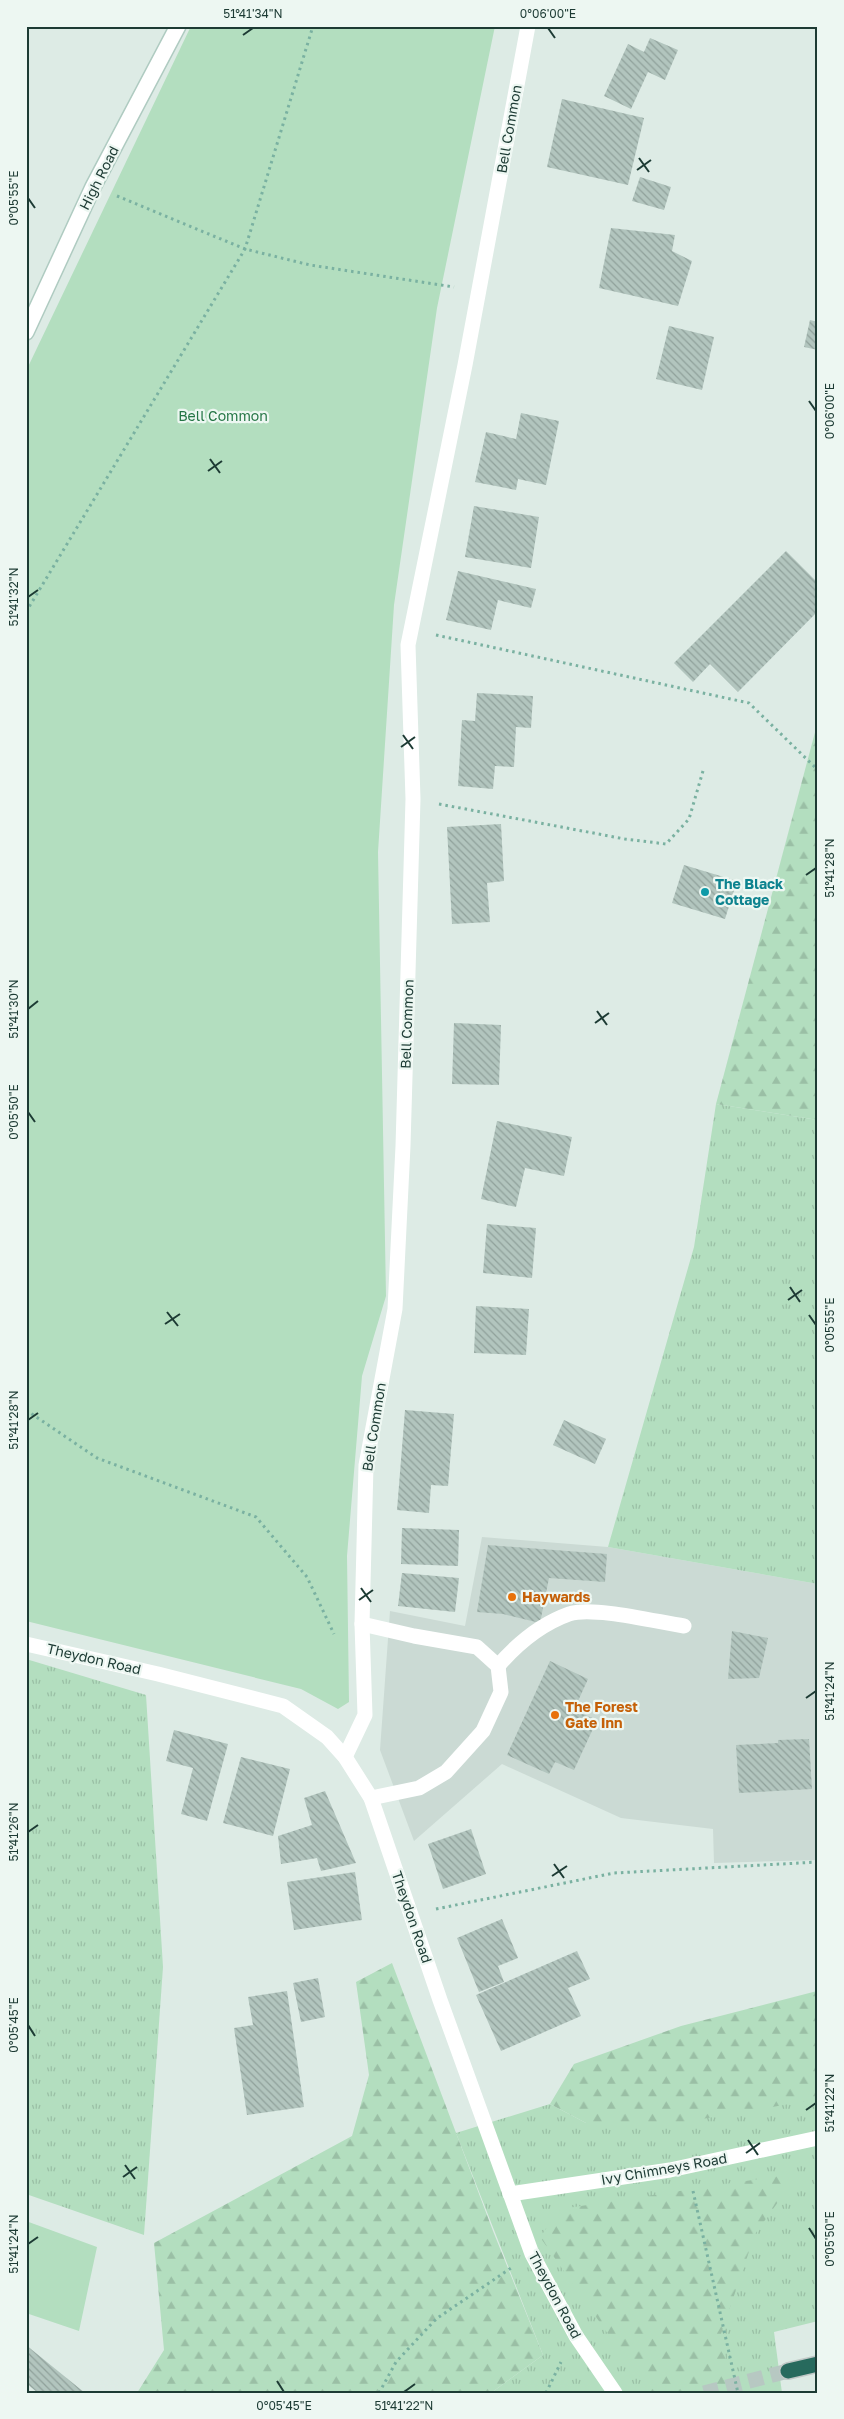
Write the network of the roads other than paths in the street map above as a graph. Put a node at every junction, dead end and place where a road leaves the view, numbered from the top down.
1 (528, 26) edge
2 (177, 27) edge
3 (26, 332) edge
4 (362, 1624) junction
5 (684, 1626) dead end
6 (26, 1644) edge
7 (498, 1666) junction
8 (345, 1757) junction
9 (371, 1798) junction
10 (818, 2138) edge
11 (510, 2194) junction
12 (818, 2364) edge
13 (788, 2371) tunnel mouth
14 (614, 2393) edge

1 - 4 street, Bell Common
2 - 3 street, High Road
4 - 7 street
4 - 8 street, Bell Common
5 - 7 street
6 - 8 street, Theydon Road
7 - 9 street
8 - 9 street, Theydon Road
9 - 11 street, Theydon Road
10 - 11 street, Ivy Chimneys Road
11 - 14 street, Theydon Road
12 - 13 highway

